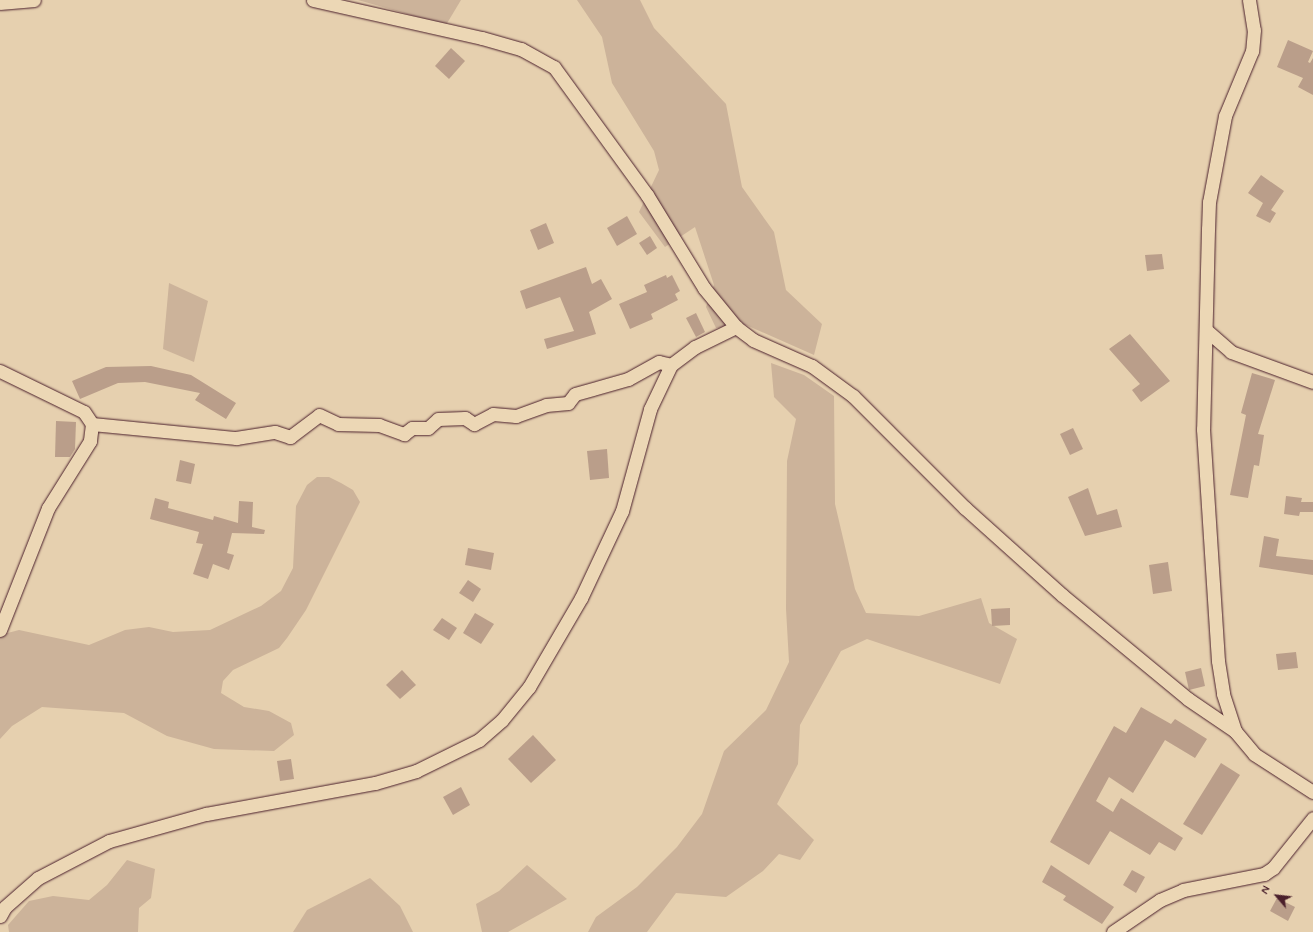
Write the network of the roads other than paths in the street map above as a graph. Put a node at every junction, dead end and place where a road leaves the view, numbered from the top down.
1 (34, 0) edge
2 (313, 0) edge
3 (1249, 0) edge
4 (0, 3) edge
5 (344, 3) edge
6 (736, 327) junction
7 (1206, 330) junction
8 (671, 365) junction
9 (0, 371) edge
10 (1313, 382) edge
11 (92, 424) junction
12 (0, 630) edge
13 (1236, 731) junction
14 (1313, 792) edge
15 (1313, 818) edge
16 (0, 916) edge
17 (1113, 932) edge

1 - 4 street
2 - 5 street
3 - 7 street
5 - 6 street
6 - 8 street
6 - 13 street
7 - 10 street
7 - 13 street
8 - 11 street
8 - 16 street
9 - 11 street
11 - 12 street
13 - 14 street
15 - 17 street

